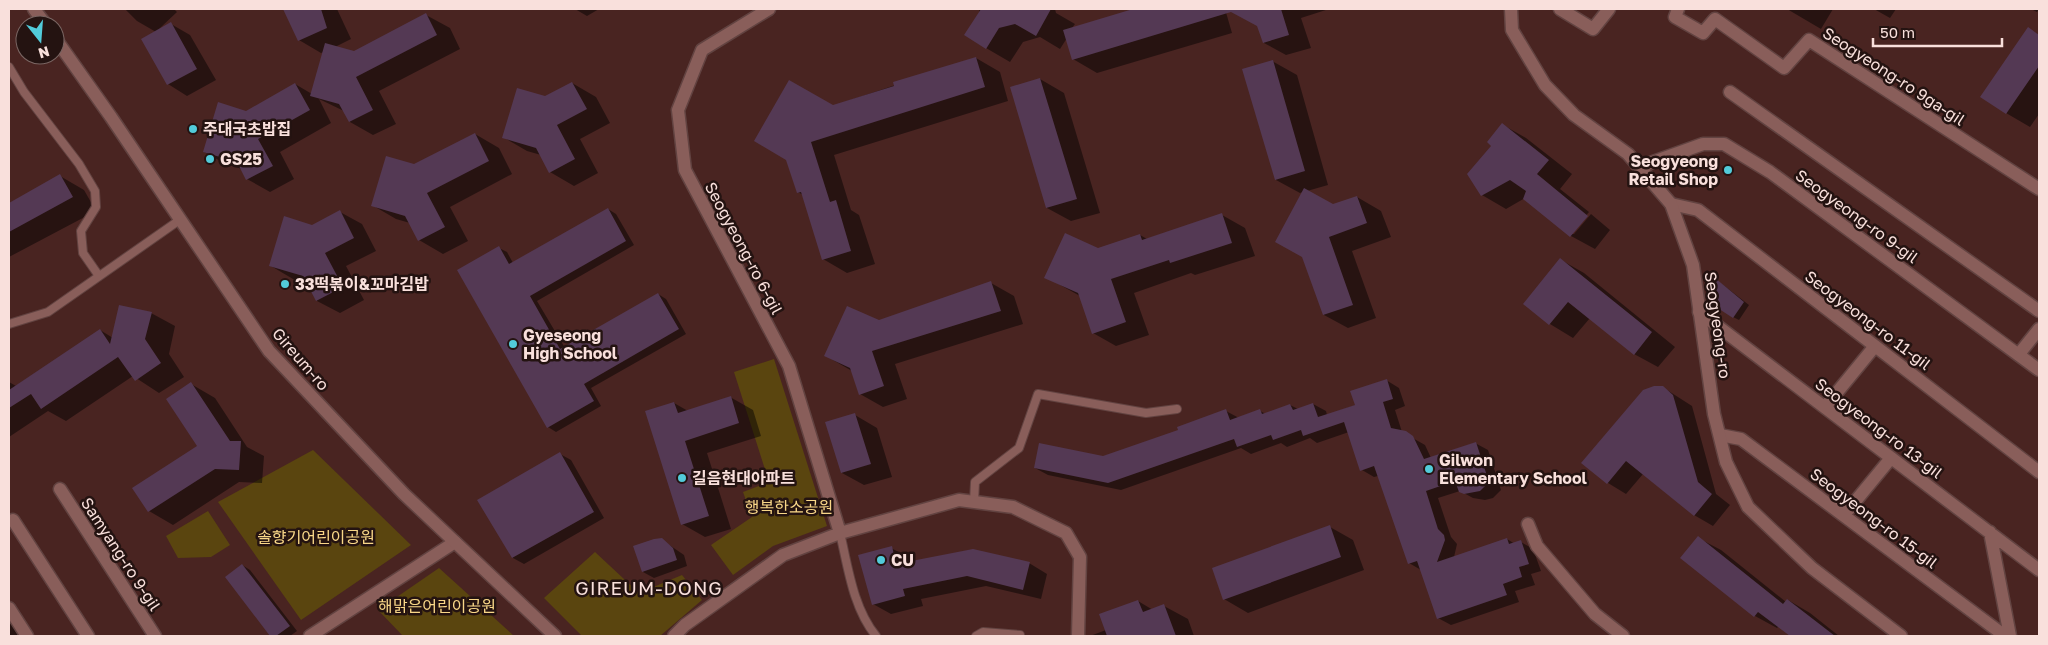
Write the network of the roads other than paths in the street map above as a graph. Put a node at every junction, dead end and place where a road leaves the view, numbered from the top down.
1 (769, 9) edge
2 (1511, 9) edge
3 (1560, 9) edge
4 (1610, 9) edge
5 (1678, 9) edge
6 (65, 52) edge
7 (9, 67) edge
8 (1730, 92) dead end
9 (1639, 167) junction
10 (2039, 189) edge
11 (1671, 204) junction
12 (181, 219) junction
13 (99, 276) junction
14 (2039, 311) edge
15 (1700, 312) junction
16 (9, 324) edge
17 (2039, 329) edge
18 (1876, 346) junction
19 (2019, 354) junction
20 (2039, 370) edge
21 (1825, 407) junction
22 (1177, 410) dead end
23 (1720, 435) junction
24 (1892, 458) junction
25 (2039, 472) edge
26 (60, 488) dead end
27 (974, 502) junction
28 (1844, 515) junction
29 (13, 520) dead end
30 (1528, 524) dead end
31 (1990, 532) junction
32 (840, 533) junction
33 (455, 542) junction
34 (2039, 570) edge
35 (9, 608) edge
36 (1020, 635) edge
37 (27, 636) edge
38 (88, 636) edge
39 (155, 636) edge
40 (310, 636) edge
41 (555, 636) edge
42 (674, 636) edge
43 (876, 636) edge
44 (976, 636) edge
45 (1078, 636) edge
46 (1623, 636) edge
47 (1901, 636) edge
48 (2005, 636) edge
49 (2010, 636) edge

1 - 32 street, Seogyeong-ro 6-gil
2 - 9 street, Seogyeong-ro
3 - 4 street
5 - 10 street, Seogyeong-ro 9ga-gil
6 - 12 street, Gireum-ro
7 - 13 lane
8 - 14 street
9 - 11 street, Seogyeong-ro
9 - 19 street, Seogyeong-ro 9-gil
11 - 15 street, Seogyeong-ro
11 - 18 street, Seogyeong-ro 11-gil
12 - 13 lane
12 - 33 street, Gireum-ro
13 - 16 lane
15 - 21 street, Seogyeong-ro 13-gil
15 - 23 street, Seogyeong-ro
17 - 19 street
18 - 21 street
18 - 25 street, Seogyeong-ro 11-gil
19 - 20 street, Seogyeong-ro 9-gil
21 - 24 street, Seogyeong-ro 13-gil
22 - 27 lane
23 - 28 street, Seogyeong-ro 15-gil
23 - 47 street, Seogyeong-ro
24 - 28 street
24 - 31 street, Seogyeong-ro 13-gil
26 - 39 street, Samyang-ro 9-gil
27 - 32 street
27 - 45 street
28 - 48 street, Seogyeong-ro 15-gil
29 - 38 street
30 - 46 street
31 - 34 street, Seogyeong-ro 13-gil
31 - 49 street
32 - 42 street
32 - 43 lane
33 - 40 street
33 - 41 street, Gireum-ro
35 - 37 street
36 - 44 lane

